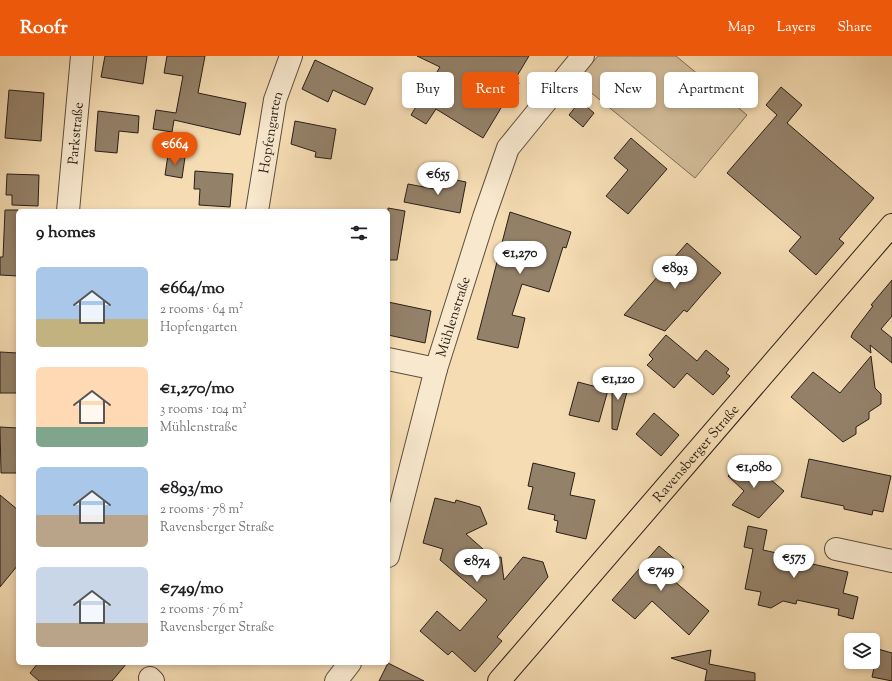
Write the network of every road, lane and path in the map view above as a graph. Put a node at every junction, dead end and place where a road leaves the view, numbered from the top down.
1 (82, 56) edge
2 (291, 56) edge
3 (583, 56) edge
4 (68, 209) edge
5 (257, 209) edge
6 (892, 225) edge
7 (390, 359) edge
8 (436, 369) junction
9 (390, 548) edge
10 (836, 549) dead end
11 (892, 562) edge
12 (348, 665) edge
13 (336, 681) edge
14 (499, 681) edge

1 - 4 street, Parkstraße
2 - 5 street, Hopfengarten
3 - 8 street, Mühlenstraße
6 - 14 main road, Ravensberger Straße
7 - 8 street
8 - 9 street, Mühlenstraße
10 - 11 street
12 - 13 street

